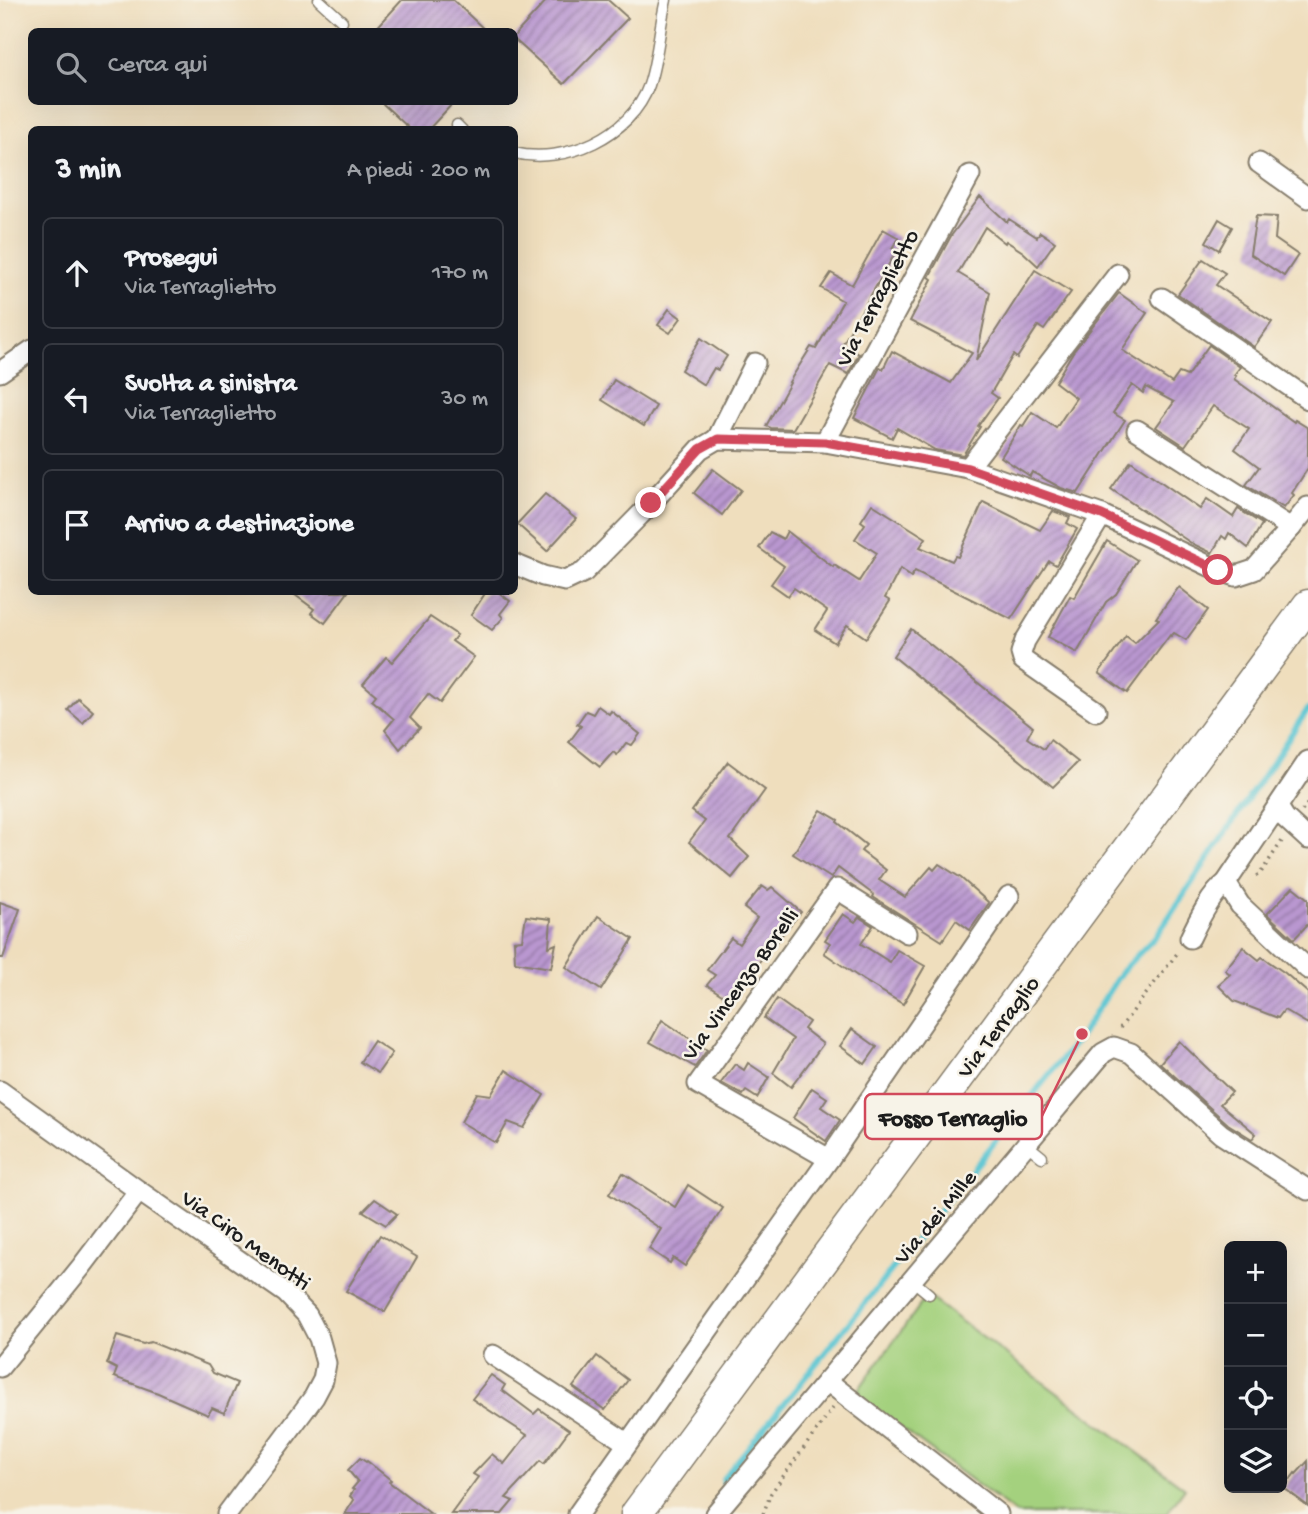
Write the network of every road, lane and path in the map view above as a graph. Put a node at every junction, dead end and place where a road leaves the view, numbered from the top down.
1 (319, 0) edge
2 (666, 0) edge
3 (342, 21) dead end
4 (518, 153) edge
5 (1259, 163) dead end
6 (970, 175) dead end
7 (1308, 198) edge
8 (1118, 274) dead end
9 (1162, 298) dead end
10 (28, 353) edge
11 (755, 363) dead end
12 (0, 372) edge
13 (1308, 399) edge
14 (1137, 430) dead end
15 (718, 439) junction
16 (825, 442) junction
17 (968, 468) junction
18 (1308, 507) edge
19 (1102, 515) junction
20 (1292, 528) junction
21 (518, 566) edge
22 (1308, 605) edge
23 (1096, 711) dead end
24 (1308, 761) edge
25 (1278, 807) junction
26 (1308, 839) edge
27 (1226, 883) junction
28 (1009, 896) dead end
29 (907, 933) dead end
30 (1190, 938) joint
31 (1308, 969) edge
32 (1114, 1047) junction
33 (0, 1091) edge
34 (1026, 1144) junction
35 (1042, 1157) dead end
36 (829, 1159) junction
37 (1308, 1190) edge
38 (139, 1191) junction
39 (912, 1280) junction
40 (929, 1294) dead end
41 (493, 1355) dead end
42 (0, 1367) edge
43 (827, 1381) junction
44 (627, 1443) junction
45 (717, 1512) edge
46 (227, 1514) edge
47 (578, 1514) edge
48 (636, 1514) edge
49 (998, 1514) edge

1 - 3 lane
2 - 4 lane
5 - 7 street
6 - 16 street, Via Terraglietto
8 - 17 street
9 - 13 street
10 - 12 street
11 - 15 street
14 - 20 street
15 - 16 street
15 - 21 street
16 - 17 street
17 - 19 street
18 - 20 street
19 - 20 street
19 - 23 street
22 - 48 main road, Via Terraglio
24 - 25 street
25 - 26 street
25 - 27 street
27 - 30 street
27 - 31 street
28 - 36 street
29 - 36 street, Via Vincenzo Borelli
30 - 32 path
32 - 34 street, Via dei Mille
32 - 37 street
33 - 38 street, Via Ciro Menotti
34 - 35 lane
34 - 39 street, Via dei Mille
36 - 44 street
38 - 42 street
38 - 46 street, Via Ciro Menotti
39 - 40 lane
39 - 43 street, Via dei Mille
41 - 44 street
43 - 45 street, Via dei Mille
43 - 49 street
44 - 47 street

